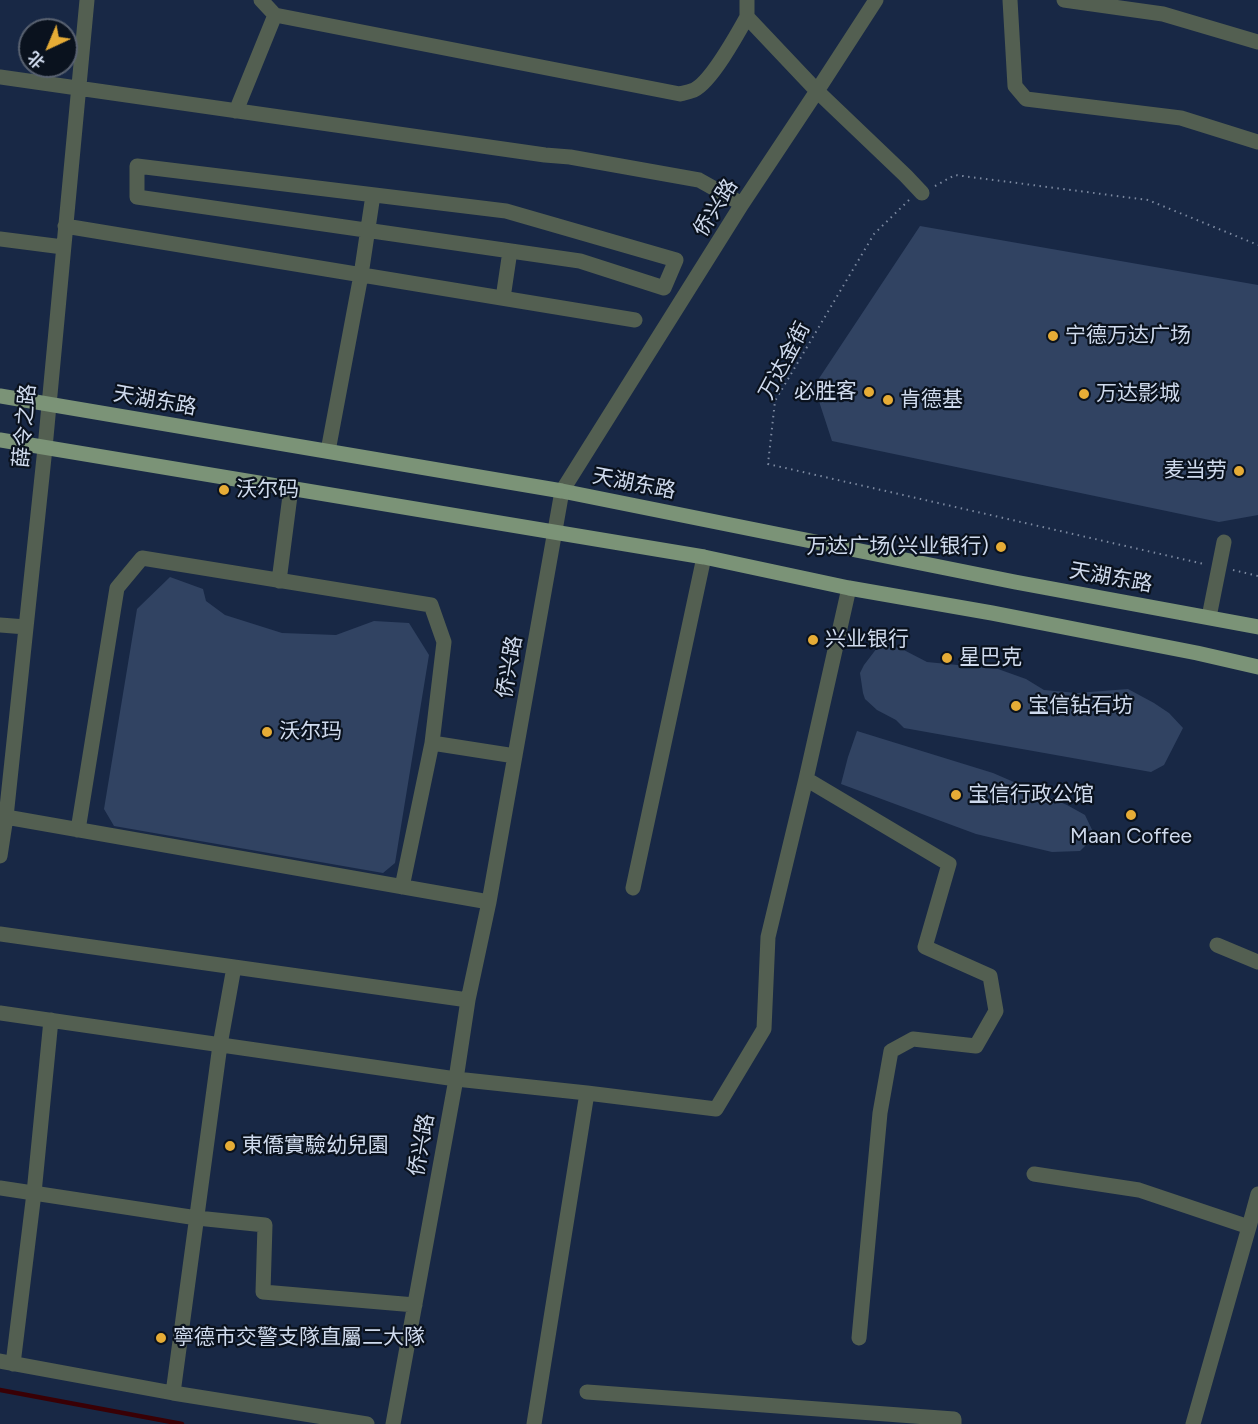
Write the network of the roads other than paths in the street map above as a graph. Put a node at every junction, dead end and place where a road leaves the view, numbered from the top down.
1 (87, 0) edge
2 (261, 0) edge
3 (747, 0) edge
4 (876, 0) edge
5 (1010, 0) edge
6 (1064, 0) edge
7 (1164, 7) edge
8 (275, 15) junction
9 (747, 17) junction
10 (1258, 42) edge
11 (0, 77) edge
12 (80, 88) junction
13 (817, 91) junction
14 (236, 111) junction
15 (1258, 142) edge
16 (922, 193) road end
17 (373, 195) junction
18 (742, 204) junction
19 (65, 225) junction
20 (368, 230) junction
21 (0, 239) edge
22 (63, 247) junction
23 (510, 251) junction
24 (361, 275) junction
25 (503, 298) junction
26 (635, 320) dead end
27 (0, 396) edge
28 (48, 404) junction
29 (0, 440) edge
30 (45, 448) junction
31 (328, 452) junction
32 (291, 488) junction
33 (562, 491) junction
34 (555, 532) junction
35 (1224, 542) dead end
36 (704, 557) junction
37 (279, 581) junction
38 (849, 588) junction
39 (1209, 617) junction
40 (0, 625) edge
41 (26, 627) junction
42 (1258, 627) edge
43 (1258, 667) edge
44 (432, 743) junction
45 (6, 754) edge
46 (515, 756) junction
47 (806, 779) junction
48 (6, 817) junction
49 (78, 830) junction
50 (0, 856) edge
51 (402, 886) junction
52 (633, 888) dead end
53 (489, 902) junction
54 (0, 934) edge
55 (1217, 945) dead end
56 (1258, 962) edge
57 (234, 967) junction
58 (468, 1000) junction
59 (0, 1013) edge
60 (51, 1020) junction
61 (220, 1045) junction
62 (456, 1079) junction
63 (587, 1094) junction
64 (1034, 1174) dead end
65 (0, 1188) edge
66 (34, 1193) junction
67 (1258, 1194) edge
68 (196, 1218) junction
69 (1249, 1227) junction
70 (415, 1305) junction
71 (859, 1338) dead end
72 (7, 1363) edge
73 (587, 1392) dead end
74 (173, 1393) junction
75 (367, 1424) edge
76 (393, 1424) edge
77 (534, 1424) edge
78 (954, 1424) edge
79 (1193, 1424) edge

1 - 12 street, 薛令之路
2 - 8 street
3 - 9 street
4 - 13 street, 侨兴路
5 - 15 street
6 - 7 street
7 - 10 street
8 - 9 street
8 - 14 street
9 - 13 street
11 - 12 street
12 - 14 street
12 - 19 street, 薛令之路
13 - 16 street
13 - 18 street, 侨兴路
14 - 18 street
17 - 20 street
17 - 20 street
17 - 23 street
18 - 33 street, 侨兴路
19 - 22 street, 薛令之路
19 - 24 street
20 - 23 street
20 - 24 street
21 - 22 street
22 - 28 street, 薛令之路
23 - 25 street
24 - 25 street
24 - 31 street
25 - 26 street
27 - 28 main road, 天湖东路
28 - 30 street, 薛令之路
28 - 31 main road, 天湖东路
29 - 30 main road
30 - 32 main road
30 - 41 street, 薛令之路
31 - 33 main road, 天湖东路
32 - 34 main road
32 - 37 street
33 - 34 street, 侨兴路
33 - 39 main road, 天湖东路
34 - 36 main road
34 - 46 street, 侨兴路
35 - 39 street
36 - 38 main road
36 - 52 street
37 - 44 street
37 - 49 street
38 - 43 main road
38 - 47 street
39 - 42 main road, 天湖东路
40 - 41 street
41 - 45 street, 薛令之路
44 - 46 street
44 - 51 street
45 - 48 street, 薛令之路
46 - 53 street, 侨兴路
47 - 63 street
47 - 71 street
48 - 49 street
48 - 50 street, 薛令之路
49 - 51 street
51 - 53 street
53 - 58 street, 侨兴路
54 - 57 street
55 - 56 street
57 - 58 street
57 - 61 street
58 - 62 street, 侨兴路
59 - 60 street
60 - 61 street
60 - 66 street
61 - 62 street
61 - 68 street
62 - 63 street
62 - 70 street, 侨兴路
63 - 77 street
64 - 69 street
65 - 66 street
66 - 68 street
66 - 72 street
67 - 69 street
68 - 70 street
68 - 74 street
69 - 79 street
70 - 76 street, 侨兴路
72 - 74 street
73 - 78 street
74 - 75 street

